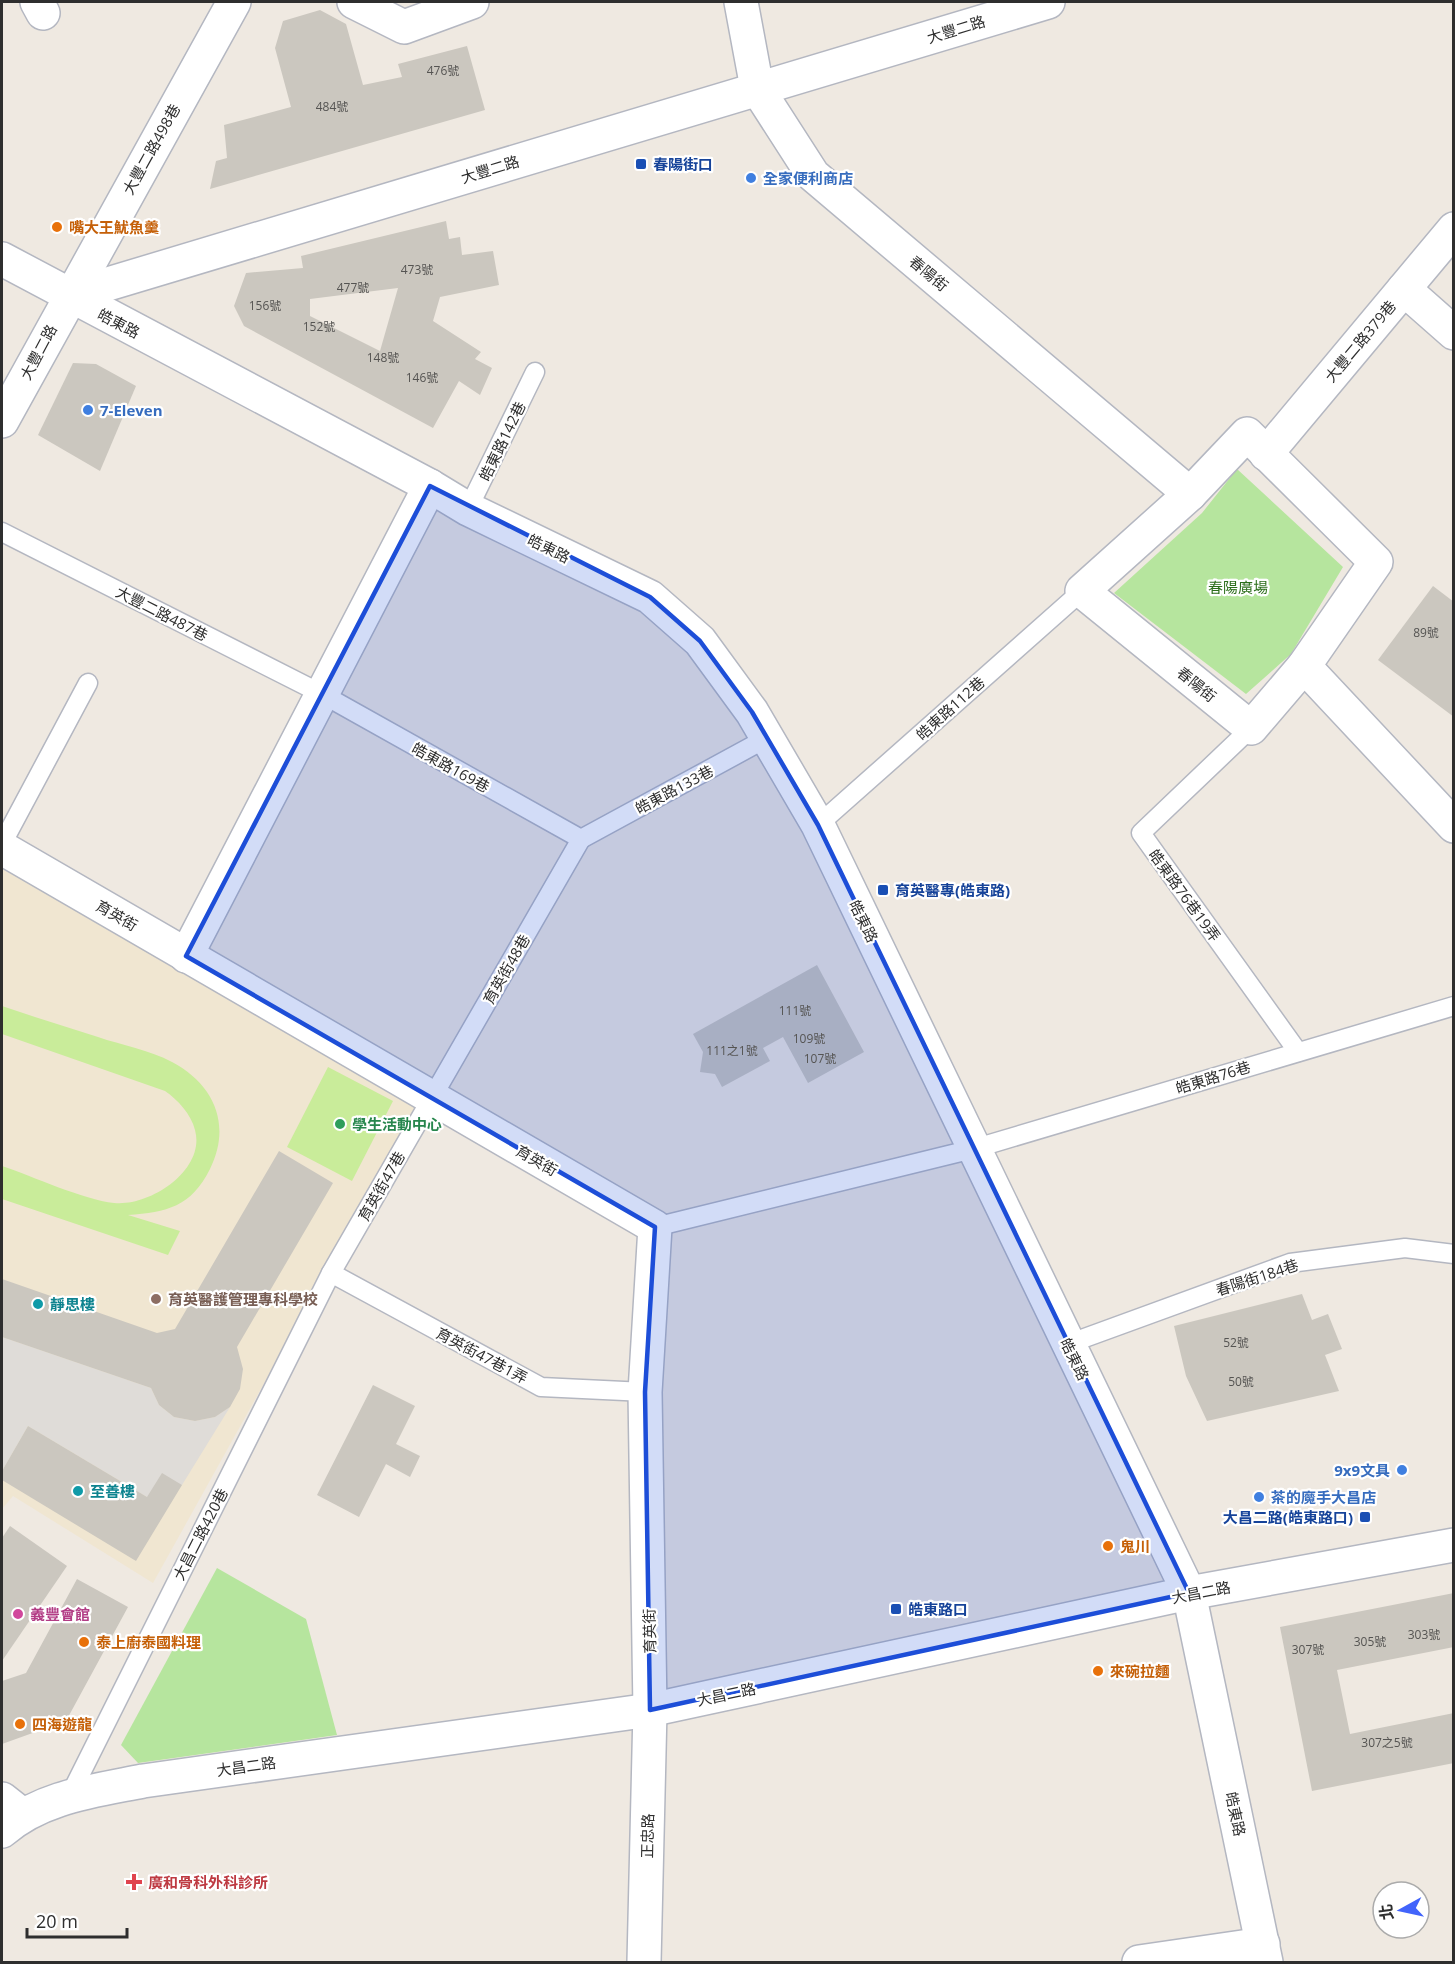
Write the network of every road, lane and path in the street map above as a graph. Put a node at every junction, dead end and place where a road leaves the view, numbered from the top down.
1 (234, 2) edge
2 (354, 2) edge
3 (472, 2) edge
4 (741, 2) edge
5 (1048, 2) edge
6 (962, 14) edge
7 (757, 88) junction
8 (1454, 230) edge
9 (2, 259) edge
10 (1404, 289) junction
11 (68, 296) junction
12 (1454, 333) edge
13 (535, 372) dead end
14 (2, 421) edge
15 (1266, 454) junction
16 (430, 486) junction
17 (1190, 494) junction
18 (468, 509) junction
19 (2, 532) edge
20 (1082, 591) junction
21 (1304, 666) junction
22 (88, 683) dead end
23 (321, 694) junction
24 (1251, 728) junction
25 (767, 738) junction
26 (818, 825) junction
27 (1454, 826) edge
28 (581, 839) junction
29 (2, 846) edge
30 (186, 956) junction
31 (1454, 1006) edge
32 (1298, 1052) junction
33 (432, 1100) junction
34 (973, 1149) junction
35 (655, 1227) junction
36 (1454, 1254) edge
37 (331, 1273) junction
38 (1068, 1344) junction
39 (645, 1392) junction
40 (1454, 1545) edge
41 (1190, 1593) junction
42 (650, 1710) junction
43 (70, 1795) junction
44 (8, 1815) edge
45 (1265, 1953) edge
46 (644, 1962) edge
47 (1138, 1962) edge

1 - 11 street, 大豐二路498巷
2 - 3 street
4 - 7 street, 春陽街
5 - 6 street, 大豐二路
6 - 7 street, 大豐二路
7 - 11 street, 大豐二路
7 - 17 street, 春陽街
8 - 10 street, 大豐二路379巷
9 - 11 street, 皓東路
10 - 12 street
10 - 15 street, 大豐二路379巷
11 - 14 street, 大豐二路
11 - 16 street, 皓東路
13 - 18 lane, 皓東路142巷
15 - 17 street
15 - 21 street
16 - 18 street, 皓東路
16 - 23 street
17 - 20 street
18 - 25 street, 皓東路
19 - 23 lane, 大豐二路487巷
20 - 24 street, 春陽街
20 - 26 lane, 皓東路112巷
21 - 24 street
21 - 27 street
22 - 29 lane
23 - 28 lane, 皓東路169巷
23 - 30 street
24 - 32 lane, 皓東路76巷19弄
25 - 26 street, 皓東路
25 - 28 lane, 皓東路133巷
26 - 34 street, 皓東路
28 - 33 lane, 育英街48巷
29 - 30 street, 育英街
30 - 33 street, 育英街
31 - 32 lane, 皓東路76巷
32 - 34 lane, 皓東路76巷
33 - 35 street, 育英街
33 - 37 lane, 育英街47巷
34 - 35 lane, 皓東路76巷
34 - 38 street, 皓東路
35 - 39 street, 育英街
36 - 38 lane, 春陽街184巷
37 - 39 lane, 育英街47巷1弄
37 - 43 lane, 大昌二路420巷
38 - 41 street, 皓東路
39 - 42 street, 育英街
40 - 41 street, 大昌二路
41 - 42 street, 大昌二路
41 - 45 street, 皓東路
42 - 43 street, 大昌二路
42 - 46 street, 正忠路
43 - 44 street, 大昌二路
45 - 47 street

